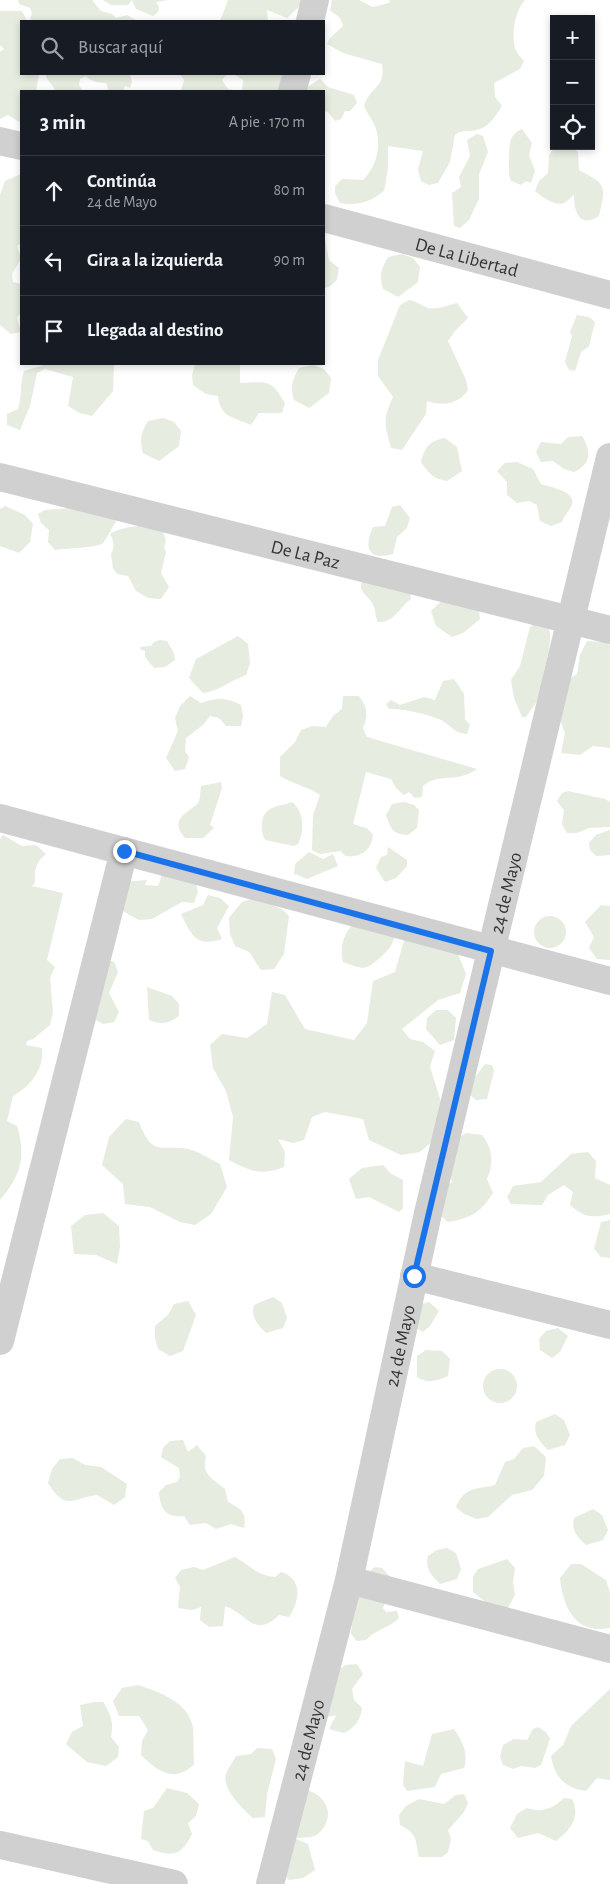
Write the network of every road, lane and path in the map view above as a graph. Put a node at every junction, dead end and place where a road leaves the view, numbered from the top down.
1 (315, 0) edge
2 (310, 20) edge
3 (296, 75) edge
4 (292, 90) edge
5 (0, 142) edge
6 (20, 146) edge
7 (325, 218) edge
8 (610, 295) edge
9 (610, 457) edge
10 (0, 477) edge
11 (571, 620) junction
12 (610, 630) edge
13 (0, 818) edge
14 (124, 851) junction
15 (491, 951) junction
16 (610, 981) edge
17 (414, 1276) junction
18 (610, 1326) edge
19 (0, 1341) edge
20 (348, 1580) junction
21 (610, 1649) edge
22 (0, 1845) edge
23 (174, 1884) edge
24 (270, 1884) edge

1 - 2 street
3 - 4 street
5 - 6 street
7 - 8 street, De La Libertad
9 - 11 street, 24 de Mayo
10 - 11 street, De La Paz
11 - 12 street, De La Paz
11 - 15 street, 24 de Mayo
13 - 14 street
14 - 15 street
14 - 19 street
15 - 16 street
15 - 17 street, 24 de Mayo
17 - 18 street
17 - 20 street, 24 de Mayo
20 - 21 street
20 - 24 street, 24 de Mayo
22 - 23 street

